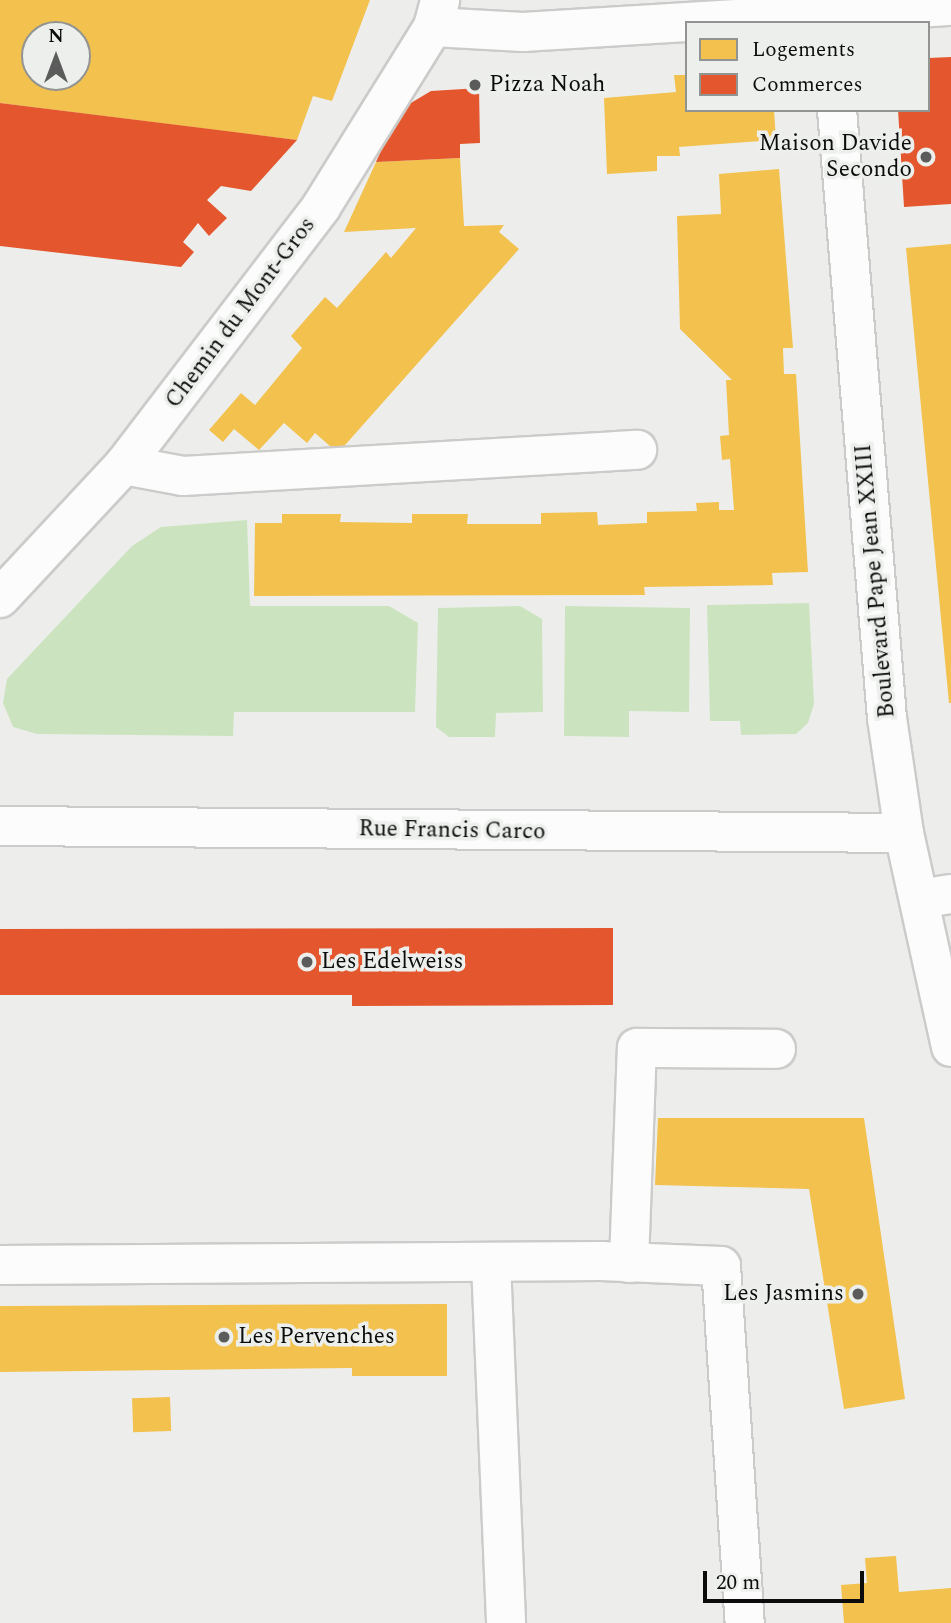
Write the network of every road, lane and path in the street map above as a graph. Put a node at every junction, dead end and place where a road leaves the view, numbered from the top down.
1 (951, 6) edge
2 (828, 12) edge
3 (436, 14) edge
4 (685, 21) edge
5 (691, 21) edge
6 (837, 112) edge
7 (637, 450) dead end
8 (124, 465) junction
9 (0, 598) edge
10 (0, 827) edge
11 (904, 833) junction
12 (935, 897) edge
13 (951, 1047) edge
14 (776, 1049) dead end
15 (491, 1263) junction
16 (629, 1263) junction
17 (0, 1265) edge
18 (506, 1623) edge
19 (744, 1623) edge

1 - 2 street
2 - 5 street
3 - 4 street
3 - 8 street, Chemin du Mont-Gros
6 - 11 street, Boulevard Pape Jean XXIII
7 - 8 street
8 - 9 street, Chemin du Mont-Gros
10 - 11 street, Rue Francis Carco
11 - 12 street, Boulevard Pape Jean XXIII
12 - 13 street, Boulevard Pape Jean XXIII
14 - 16 street
15 - 16 street
15 - 17 street
15 - 18 street
16 - 19 street

